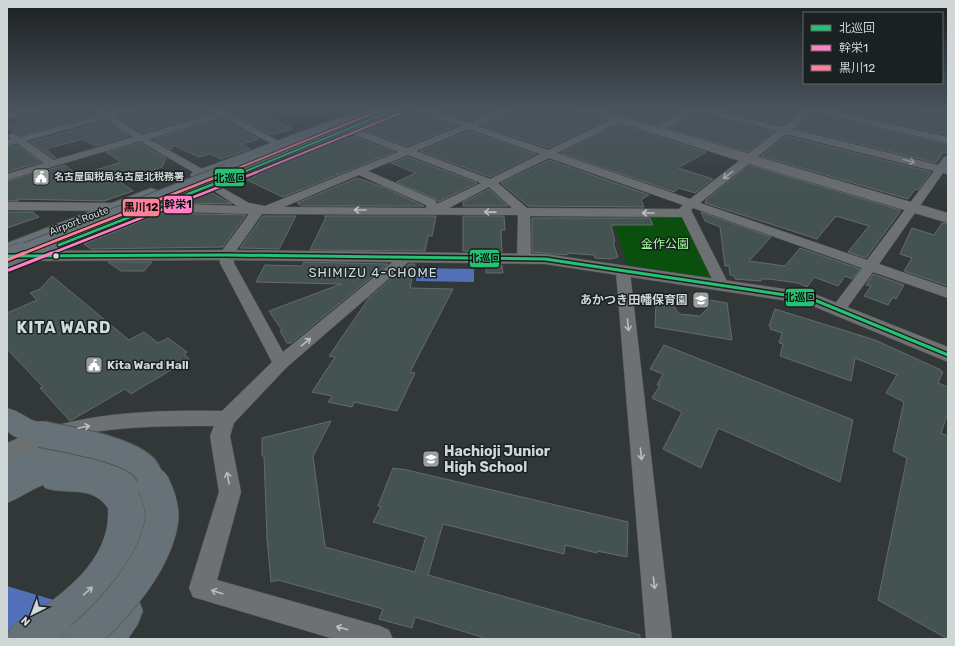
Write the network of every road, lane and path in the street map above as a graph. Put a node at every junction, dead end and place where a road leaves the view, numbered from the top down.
1 (15, 138) edge
2 (25, 138) edge
3 (141, 138) joint
4 (267, 138) edge
5 (298, 138) edge
6 (299, 138) edge
7 (314, 138) edge
8 (322, 138) edge
9 (372, 138) edge
10 (438, 138) edge
11 (503, 138) edge
12 (581, 138) edge
13 (679, 138) edge
14 (775, 138) edge
15 (818, 138) edge
16 (18, 140) junction
17 (7, 143) edge
18 (280, 145) junction
19 (406, 151) junction
20 (548, 154) junction
21 (264, 158) junction
22 (748, 159) junction
23 (948, 159) edge
24 (53, 164) junction
25 (944, 170) edge
26 (358, 171) junction
27 (7, 177) edge
28 (207, 179) junction
29 (491, 183) junction
30 (7, 206) edge
31 (157, 207) junction
32 (115, 208) junction
33 (689, 208) junction
34 (913, 208) junction
35 (263, 210) junction
36 (433, 211) junction
37 (524, 212) junction
38 (948, 218) edge
39 (7, 249) edge
40 (7, 253) edge
41 (226, 255) junction
42 (31, 256) junction
43 (524, 257) junction
44 (7, 258) edge
45 (406, 258) junction
46 (7, 265) edge
47 (872, 266) junction
48 (7, 269) edge
49 (623, 272) junction
50 (722, 285) junction
51 (948, 293) edge
52 (839, 309) junction
53 (948, 355) edge
54 (281, 364) junction
55 (7, 418) edge
56 (226, 419) junction
57 (7, 452) edge
58 (7, 471) edge
59 (7, 490) edge
60 (7, 494) edge
61 (25, 639) edge
62 (76, 639) edge
63 (81, 639) edge
64 (106, 639) edge
65 (380, 639) edge
66 (659, 639) edge

1 - 16 street
2 - 16 street
3 - 24 street
3 - 28 street
4 - 18 street
5 - 18 highway, Airport Route
6 - 18 highway
7 - 21 highway, bridge
8 - 28 highway, Airport Route
9 - 19 street
10 - 19 street
11 - 20 street
12 - 20 street
13 - 22 street
14 - 22 street
15 -> 25 street
16 - 17 street
16 - 24 street
18 - 28 highway, Airport Route
18 - 40 highway
18 - 44 highway, bridge
19 - 26 street
19 - 29 street
20 - 29 street
20 - 33 street
21 - 44 highway, bridge
21 - 48 highway, bridge
22 -> 33 street
22 - 34 street
23 - 25 street
24 - 27 street
25 - 34 street
26 - 35 street
26 - 36 street
28 - 31 highway, Airport Route
28 - 32 highway, Airport Route
28 - 35 street
29 - 36 street
29 - 37 street
30 - 32 street
31 - 35 street
31 - 42 highway, Airport Route
32 - 39 highway, Airport Route
33 -> 37 street
33 - 47 street
33 - 50 street
34 - 38 street
34 - 47 street
36 -> 35 street
35 - 41 street
37 -> 36 street
37 - 43 street
41 - 42 street
41 - 45 street
41 - 54 street
42 - 44 street
42 - 46 highway, Airport Route
43 - 45 street
43 - 49 street
54 -> 45 street
47 - 51 street
47 - 52 street
49 - 50 street
49 -> 66 street
50 - 52 street
52 - 53 street
54 - 56 street
55 - 63 highway, bridge
57 -> 56 street
65 -> 56 street
58 - 64 highway, bridge
59 - 62 highway
61 -> 60 highway

